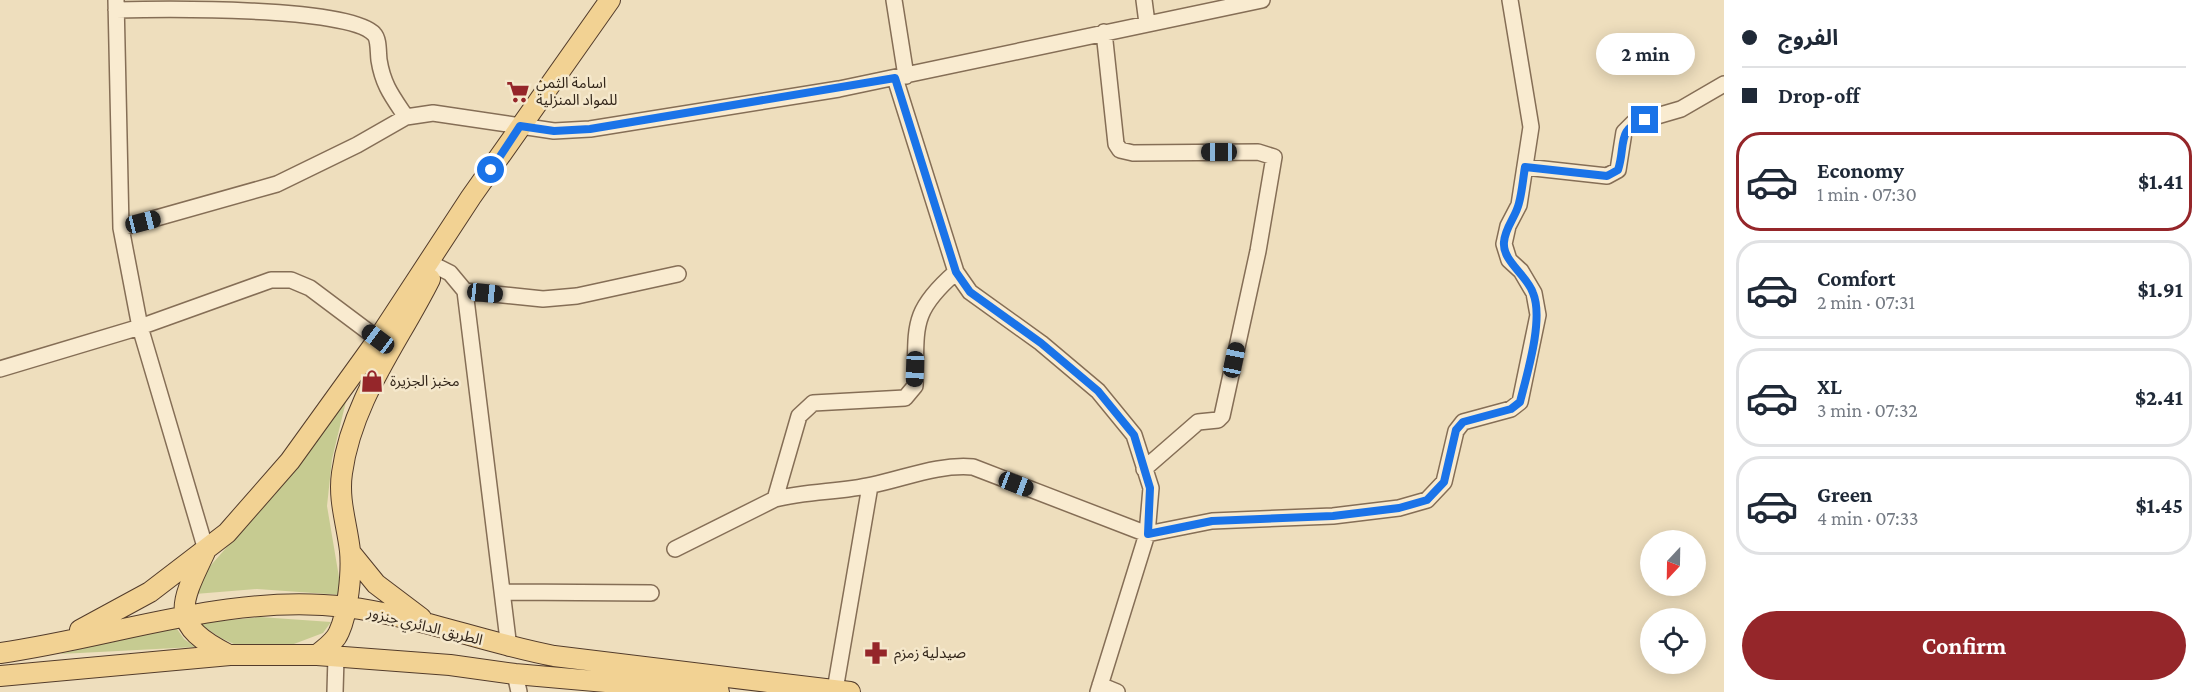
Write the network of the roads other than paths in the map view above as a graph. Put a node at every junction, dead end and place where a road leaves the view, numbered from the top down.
1 (610, 0) edge
2 (894, 0) edge
3 (1144, 0) edge
4 (1262, 0) edge
5 (1510, 0) edge
6 (116, 5) edge
7 (1147, 23) junction
8 (1104, 32) junction
9 (901, 77) junction
10 (1724, 84) edge
11 (406, 117) junction
12 (520, 126) junction
13 (1525, 167) junction
14 (471, 197) junction
15 (121, 228) junction
16 (436, 266) junction
17 (956, 272) junction
18 (678, 273) dead end
19 (465, 291) junction
20 (140, 327) junction
21 (378, 339) junction
22 (0, 369) edge
23 (1144, 469) junction
24 (870, 486) junction
25 (775, 499) junction
26 (1148, 534) junction
27 (675, 549) dead end
28 (206, 550) junction
29 (350, 552) junction
30 (502, 592) junction
31 (651, 593) dead end
32 (346, 607) junction
33 (184, 616) junction
34 (439, 629) junction
35 (56, 642) junction
36 (509, 648) junction
37 (0, 652) edge
38 (230, 655) junction
39 (327, 656) junction
40 (0, 676) edge
41 (517, 683) edge
42 (1099, 688) edge
43 (843, 691) edge
44 (335, 692) edge
45 (719, 692) edge
46 (1117, 692) edge

1 - 12 main road
2 - 9 street
3 - 7 street
4 - 7 street
5 - 13 street
6 - 11 street
6 - 15 street
7 - 8 street
8 - 9 street
8 - 23 street
9 - 12 street
9 - 17 street
10 - 13 street
11 - 12 street
11 - 15 street
12 - 14 main road
13 - 26 street
14 - 16 main road
14 - 21 main road
15 - 20 street
16 - 19 street
16 - 29 main road
17 - 23 street
17 - 25 street
18 - 19 street
19 - 30 street
20 - 21 street
20 - 22 street
20 - 28 street
21 - 28 main road
23 - 26 street
24 - 25 street
24 - 26 street
24 - 43 street
25 - 27 street
26 - 42 street
28 - 33 main road
28 - 35 main road
29 - 32 main road
29 - 34 main road
30 - 31 street
30 - 36 street
32 - 33 main road, الطريق الدائري جنزور
32 - 34 main road, الطريق الدائري جنزور
32 - 39 main road
33 - 35 main road, الطريق الدائري جنزور
33 - 38 main road
34 - 36 main road, الطريق الدائري جنزور
35 - 37 main road, الطريق الدائري جنزور
36 - 43 main road, الطريق الدائري جنزور
38 - 39 main road, الطريق الدائري جنزور
38 - 40 main road, الطريق الدائري جنزور
39 - 41 main road, الطريق الدائري جنزور
39 - 44 street
41 - 45 main road, الطريق الدائري جنزور
42 - 46 street

